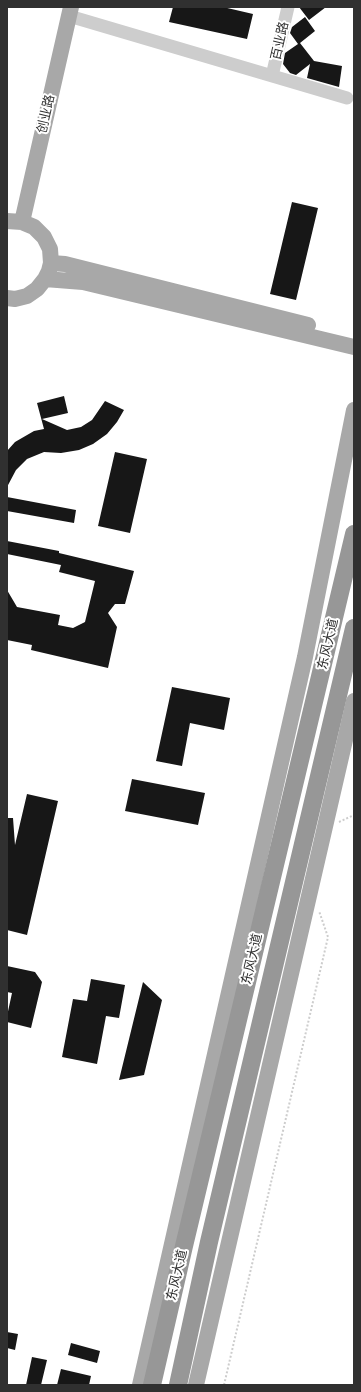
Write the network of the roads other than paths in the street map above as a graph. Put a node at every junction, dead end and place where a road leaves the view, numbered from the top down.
1 (288, 7) edge
2 (70, 11) edge
3 (272, 76) junction
4 (347, 98) dead end
5 (14, 221) edge
6 (51, 263) junction
7 (45, 279) junction
8 (7, 298) edge
9 (354, 336) edge
10 (354, 347) edge
11 (354, 410) edge
12 (354, 534) edge
13 (354, 628) edge
14 (354, 701) edge
15 (140, 1385) edge
16 (152, 1385) edge
17 (178, 1385) edge
18 (196, 1385) edge

1 - 3 street, 百业路
2 - 3 street
2 - 5 main road, 创业路
3 - 4 street
5 - 6 main road
6 - 7 main road
6 - 9 main road
7 - 8 main road
7 - 10 main road
11 - 15 main road
12 - 16 highway, 东风大道
13 - 17 highway, 东风大道
14 - 18 main road

